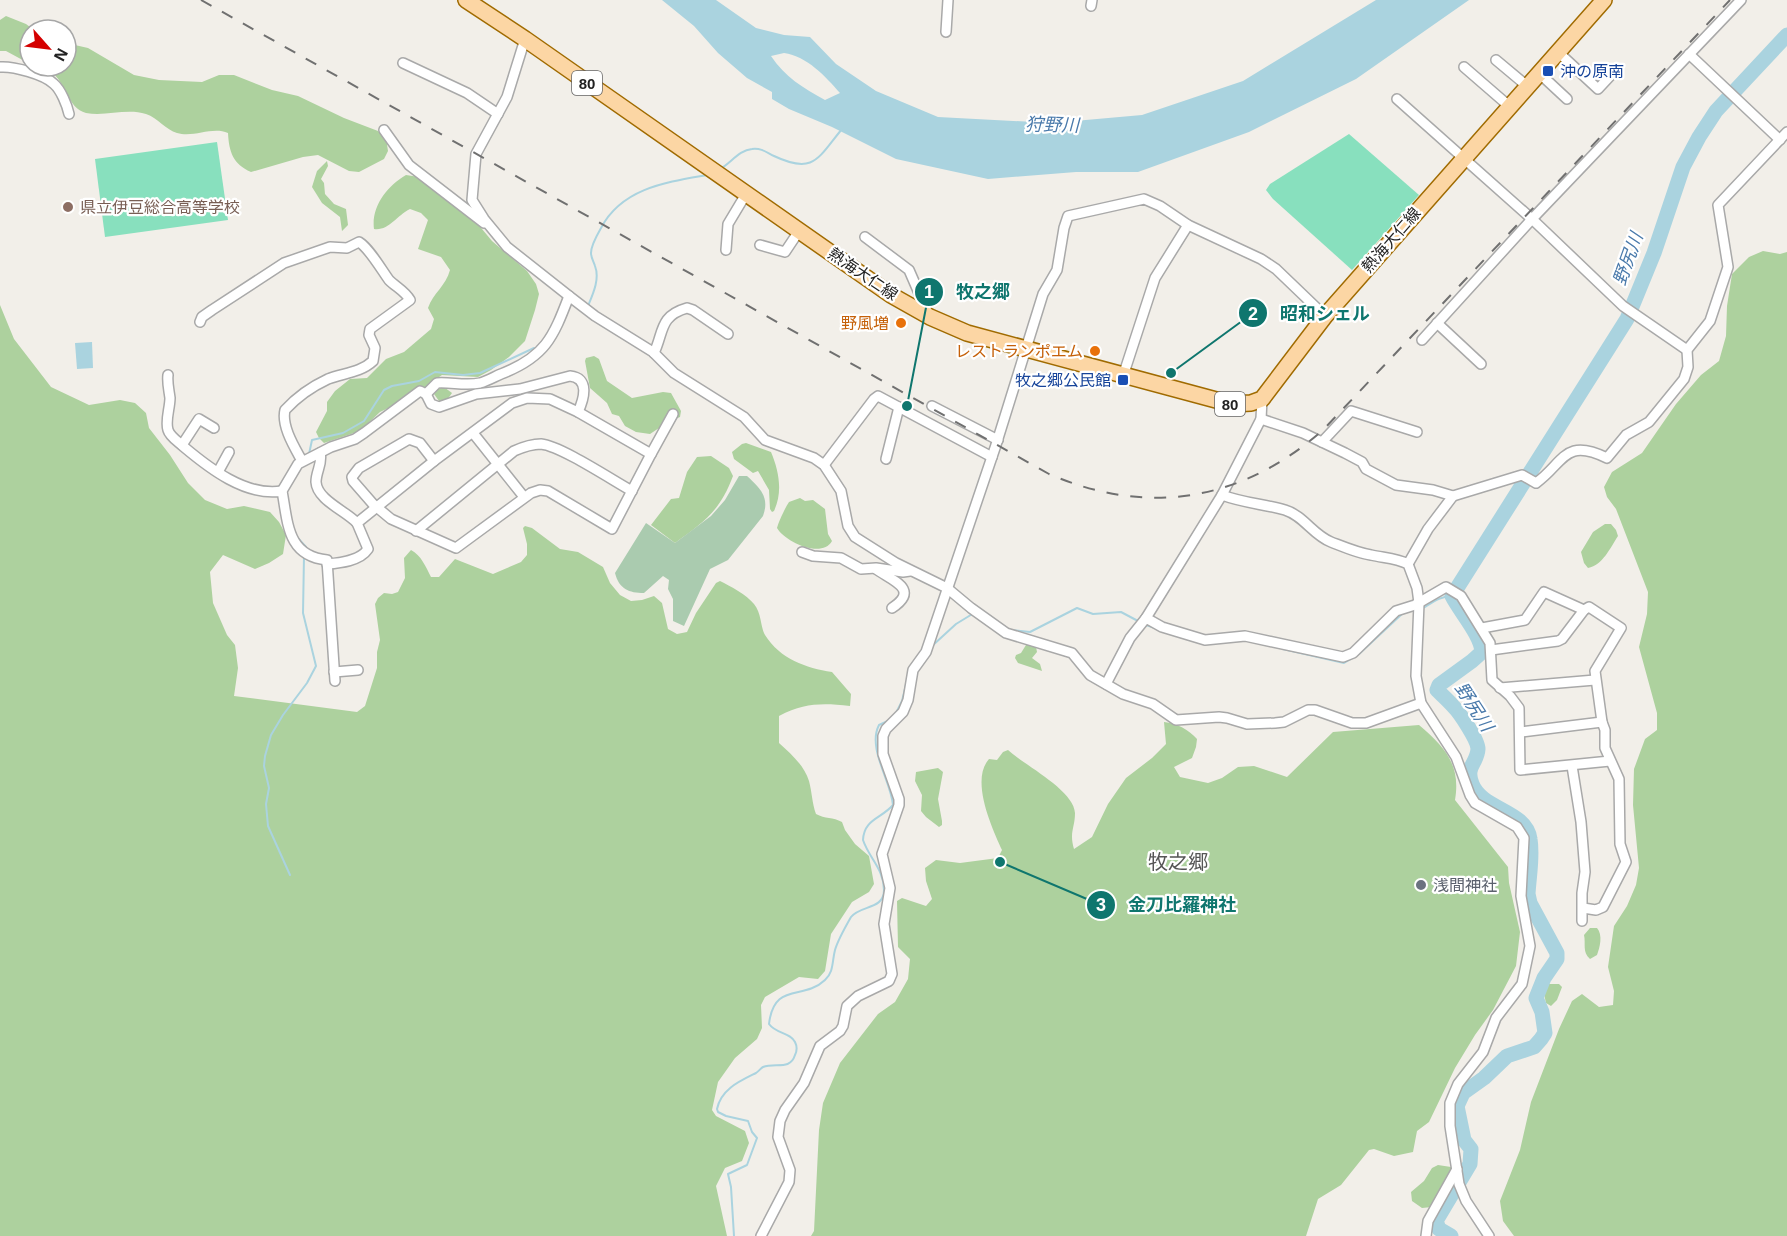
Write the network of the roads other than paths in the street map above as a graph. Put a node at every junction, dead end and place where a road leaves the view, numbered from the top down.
1 (466, 0) edge
2 (948, 0) edge
3 (1604, 0) edge
4 (1741, 0) edge
5 (946, 32) dead end
6 (525, 39) junction
7 (1557, 52) junction
8 (1689, 54) junction
9 (1496, 60) dead end
10 (403, 63) dead end
11 (0, 66) edge
12 (1464, 67) dead end
13 (1539, 73) junction
14 (1612, 74) dead end
15 (1527, 86) junction
16 (1397, 99) dead end
17 (1567, 99) dead end
18 (1509, 106) junction
19 (69, 114) dead end
20 (498, 114) junction
21 (384, 130) dead end
22 (1787, 132) edge
23 (1780, 140) junction
24 (1463, 158) junction
25 (746, 194) junction
26 (1532, 219) junction
27 (489, 225) junction
28 (1188, 225) junction
29 (799, 231) junction
30 (865, 237) dead end
31 (760, 245) dead end
32 (726, 250) dead end
33 (569, 296) junction
34 (1326, 316) junction
35 (930, 317) junction
36 (200, 322) dead end
37 (1437, 323) junction
38 (728, 334) dead end
39 (1422, 340) dead end
40 (1025, 349) junction
41 (1687, 350) junction
42 (654, 353) junction
43 (1481, 364) dead end
44 (168, 375) dead end
45 (1123, 376) junction
46 (426, 394) junction
47 (1262, 399) junction
48 (933, 406) dead end
49 (899, 407) junction
50 (578, 412) junction
51 (672, 414) dead end
52 (1261, 419) junction
53 (214, 428) dead end
54 (1417, 432) dead end
55 (473, 433) junction
56 (998, 440) junction
57 (1322, 442) junction
58 (182, 445) junction
59 (229, 452) dead end
60 (320, 453) junction
61 (651, 454) junction
62 (992, 457) junction
63 (886, 459) dead end
64 (302, 461) junction
65 (434, 461) junction
66 (497, 464) junction
67 (824, 465) junction
68 (218, 472) junction
69 (282, 491) junction
70 (632, 491) junction
71 (1221, 495) junction
72 (1453, 496) junction
73 (524, 497) junction
74 (378, 507) junction
75 (357, 523) junction
76 (416, 531) junction
77 (802, 552) dead end
78 (327, 564) junction
79 (1408, 564) junction
80 (874, 568) junction
81 (913, 570) junction
82 (947, 588) junction
83 (892, 608) dead end
84 (1419, 608) junction
85 (1584, 610) junction
86 (1144, 621) junction
87 (1482, 628) junction
88 (1491, 650) junction
89 (358, 670) dead end
90 (1595, 680) junction
91 (1106, 684) junction
92 (1500, 688) junction
93 (1421, 702) junction
94 (1602, 722) junction
95 (1521, 732) junction
96 (1610, 761) junction
97 (1572, 766) junction
98 (1583, 908) junction
99 (1582, 921) dead end
100 (1457, 1169) junction
101 (761, 1236) edge
102 (1426, 1236) edge
103 (1489, 1236) edge

1 - 6 main road, 熱海大仁線 / 80
2 - 5 street
3 - 7 main road, 熱海大仁線 / 80
4 - 8 street
6 - 20 street
6 - 25 main road, 熱海大仁線 / 80
7 - 13 main road, 熱海大仁線 / 80
7 - 14 street
8 - 23 street
8 - 26 street
9 - 15 street
10 - 20 street
11 - 19 street
12 - 18 street
13 - 15 main road, 熱海大仁線 / 80
13 - 17 street
15 - 18 main road, 熱海大仁線 / 80
16 - 24 street
18 - 24 main road, 熱海大仁線 / 80
20 - 27 street
21 - 27 street
22 - 23 street
23 - 41 street
24 - 26 street
24 - 34 main road, 熱海大仁線 / 80
25 - 29 main road, 熱海大仁線 / 80
25 - 32 street
26 - 37 street
26 - 41 street
27 - 33 street
28 - 34 street
28 - 40 street
28 - 45 street
29 - 31 street
29 - 35 main road, 熱海大仁線 / 80
30 - 35 street
33 - 42 street
33 - 46 street
34 - 47 main road, 熱海大仁線 / 80
35 - 40 main road, 熱海大仁線 / 80
36 - 64 street
37 - 39 street
37 - 43 street
38 - 42 street
40 - 45 main road, 熱海大仁線 / 80
40 - 56 street
41 - 72 street
42 - 67 street
44 - 58 street
45 - 47 main road, 熱海大仁線 / 80
46 - 50 street
46 - 60 street
47 - 52 street
48 - 56 street
49 - 62 street
49 - 63 street
49 - 67 street
50 - 55 street
50 - 61 street
51 - 61 street
52 - 57 street
52 - 71 street
53 - 58 street
54 - 57 street
55 - 65 street
55 - 66 street
56 - 62 street
57 - 72 street
58 - 68 street
59 - 68 street
60 - 64 street
60 - 75 street
61 - 70 street
62 - 82 street
64 - 69 street
65 - 74 street
65 - 74 street
66 - 70 street
66 - 73 street
66 - 76 street
67 - 81 street
68 - 69 street
69 - 78 street
70 - 73 street
71 - 79 street
71 - 86 street
72 - 79 street
73 - 76 street
74 - 75 street
74 - 76 street
75 - 78 street
77 - 80 street
78 - 89 street
79 - 84 street
80 - 81 street
80 - 83 street
81 - 82 street
82 - 91 street
82 - 101 street
84 - 86 street
84 - 87 street
84 - 93 street
85 - 87 street
85 - 88 street
85 - 90 street
86 - 91 street
87 - 88 street
88 - 92 street
90 - 92 street
90 - 94 street
91 - 93 street
92 - 95 street
93 - 100 street
94 - 95 street
94 - 96 street
95 - 97 street
96 - 97 street
96 - 98 street
97 - 98 street
98 - 99 street
100 - 102 street
100 - 103 street

